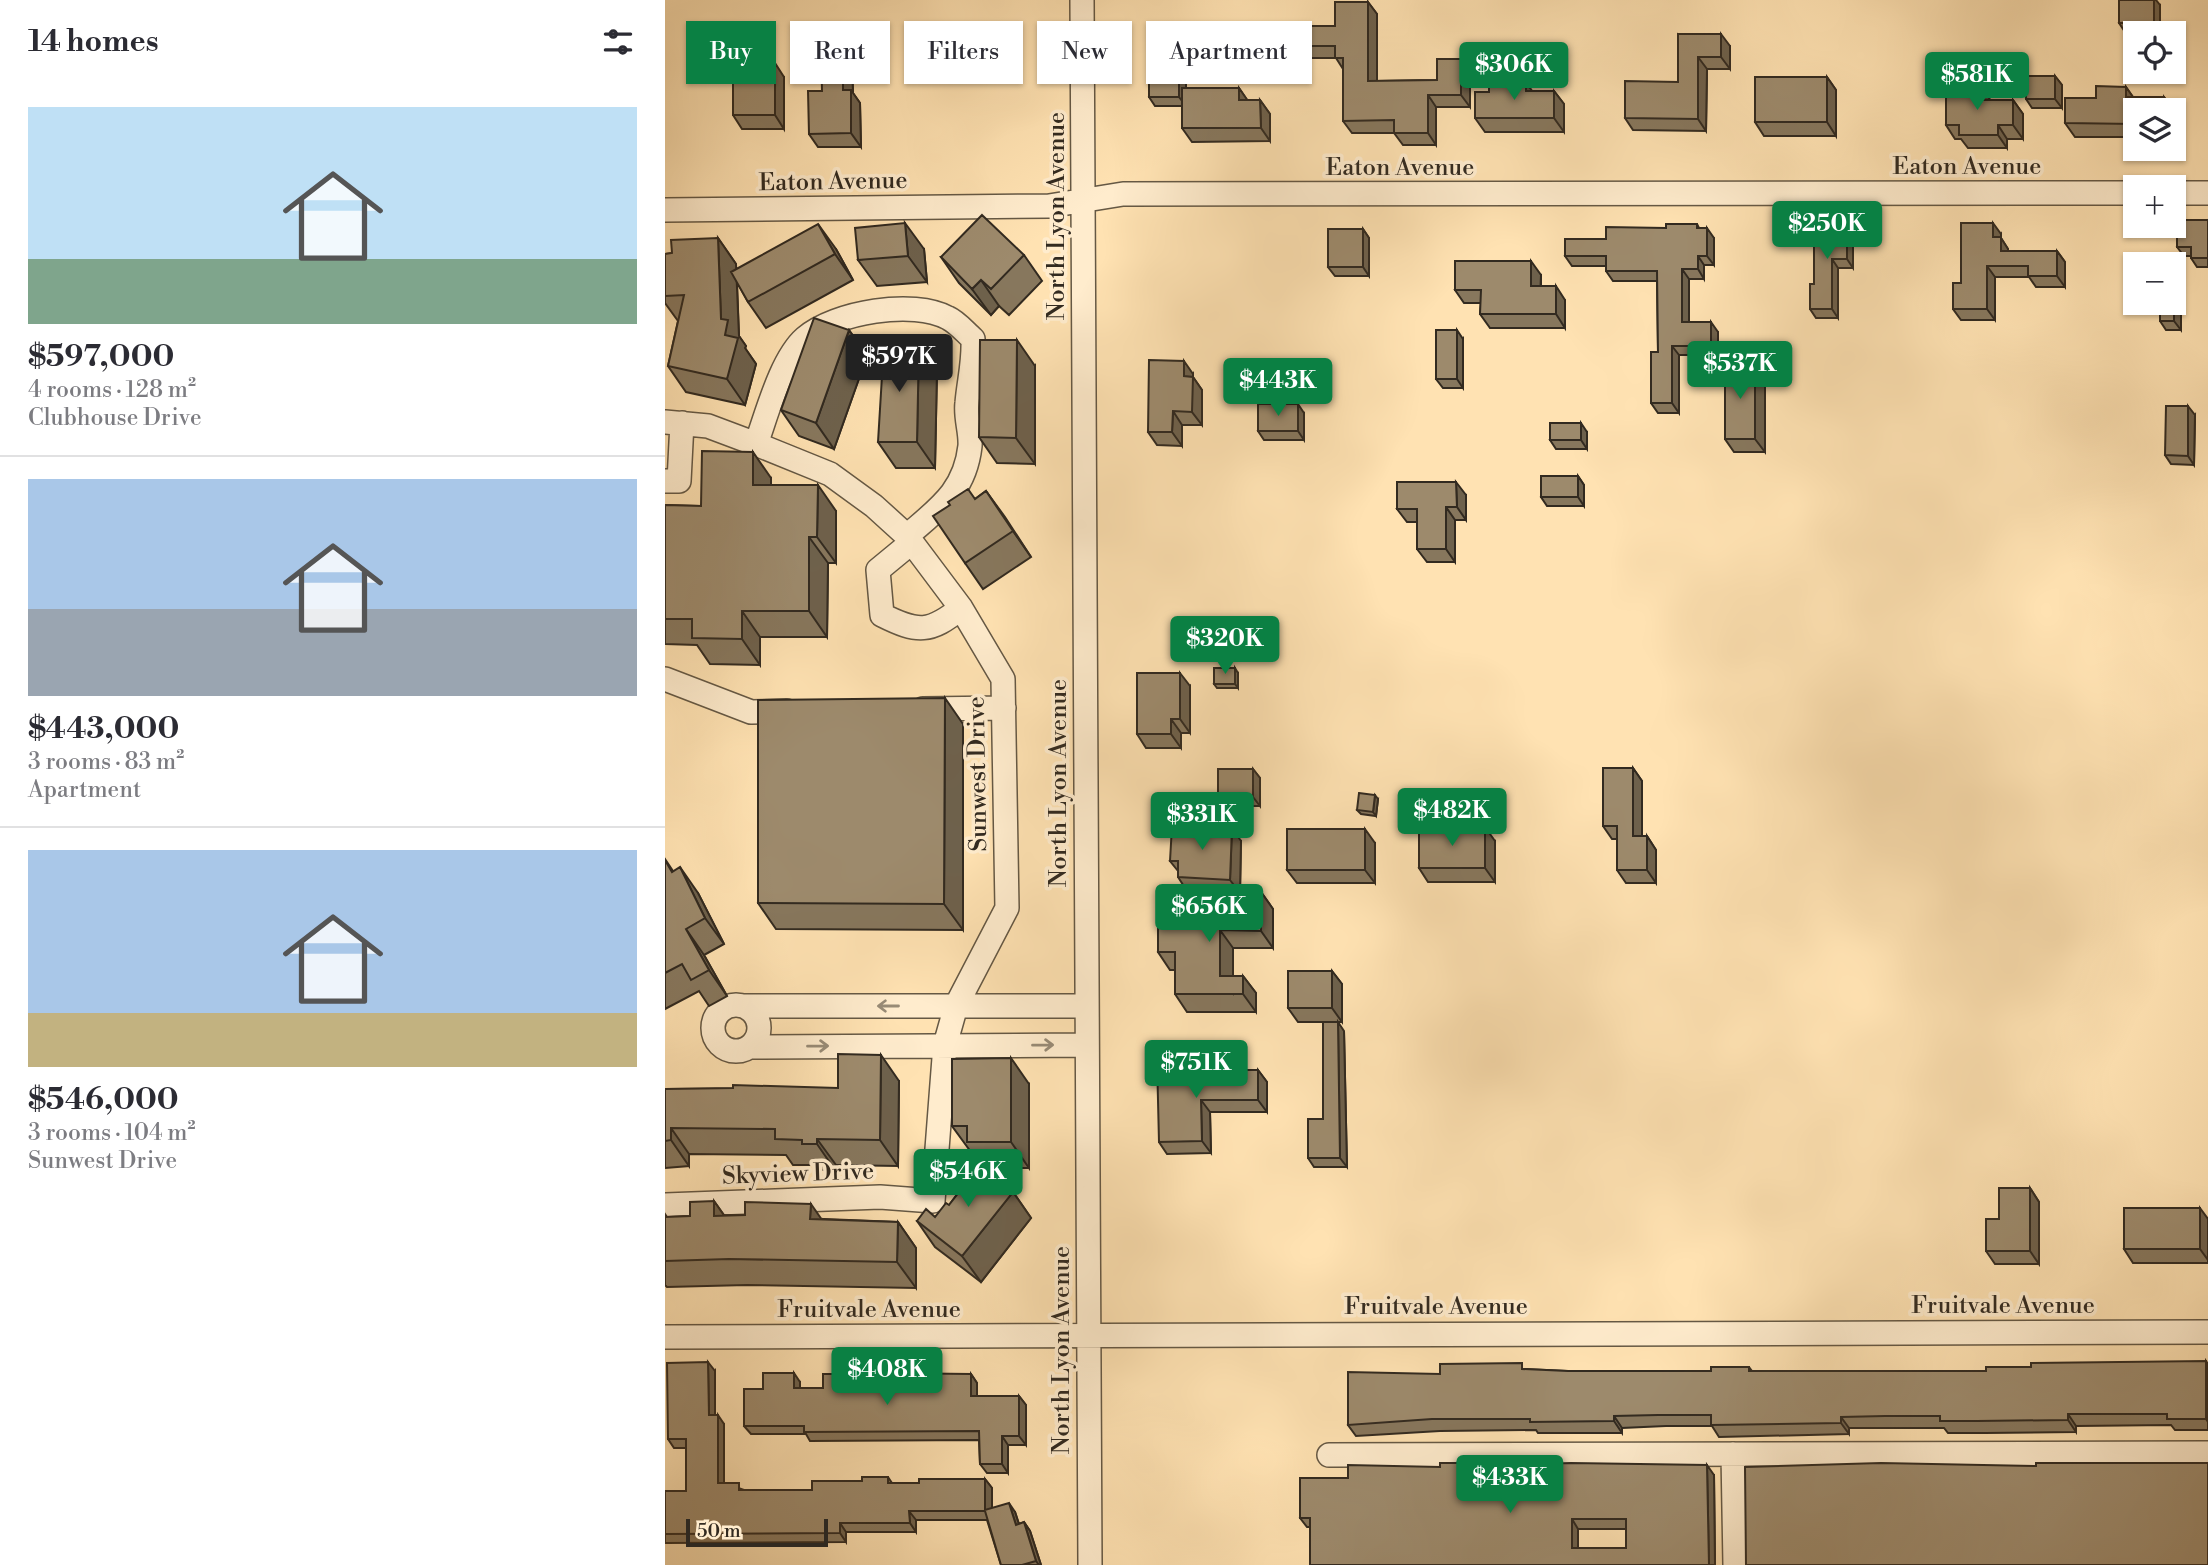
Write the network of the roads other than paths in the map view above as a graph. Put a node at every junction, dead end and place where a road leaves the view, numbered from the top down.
1 (1082, 0) edge
2 (2123, 193) edge
3 (2186, 193) edge
4 (2208, 193) edge
5 (1083, 202) junction
6 (665, 210) edge
7 (674, 423) edge
8 (755, 444) junction
9 (665, 481) edge
10 (910, 539) junction
11 (961, 608) junction
12 (665, 679) edge
13 (1004, 709) junction
14 (898, 710) edge
15 (804, 711) edge
16 (743, 1006) junction
17 (956, 1006) junction
18 (1007, 1006) junction
19 (1087, 1006) junction
20 (945, 1045) junction
21 (1007, 1045) junction
22 (1087, 1045) junction
23 (750, 1047) junction
24 (933, 1201) joint
25 (665, 1205) edge
26 (2208, 1332) edge
27 (1088, 1334) junction
28 (665, 1337) edge
29 (2208, 1453) edge
30 (1733, 1454) junction
31 (1329, 1455) dead end
32 (1090, 1565) edge
33 (1735, 1565) edge

1 - 5 street, North Lyon Avenue
2 - 5 street, Eaton Avenue
3 - 4 street
5 - 6 street, Eaton Avenue
5 - 19 street, North Lyon Avenue
7 - 8 street, Sunwest Drive
7 - 9 street
8 - 10 street, Sunwest Drive
8 - 10 street
10 - 11 street, Sunwest Drive
10 - 11 street
11 - 13 street, Sunwest Drive
12 - 15 street
13 - 14 street
13 - 17 street, Sunwest Drive
17 -> 16 street
16 - 23 street
16 - 23 street
17 - 18 street
17 - 20 street, Sunwest Drive
18 - 19 street
18 - 21 street
19 - 22 street, North Lyon Avenue
20 - 21 street
23 -> 20 street
20 - 24 street, Sunwest Drive
21 -> 22 street
22 - 27 street, North Lyon Avenue
24 - 25 street, Skyview Drive
26 - 27 street, Fruitvale Avenue
27 - 28 street, Fruitvale Avenue
27 - 32 street, North Lyon Avenue
29 - 30 street
30 - 31 street
30 - 33 street

